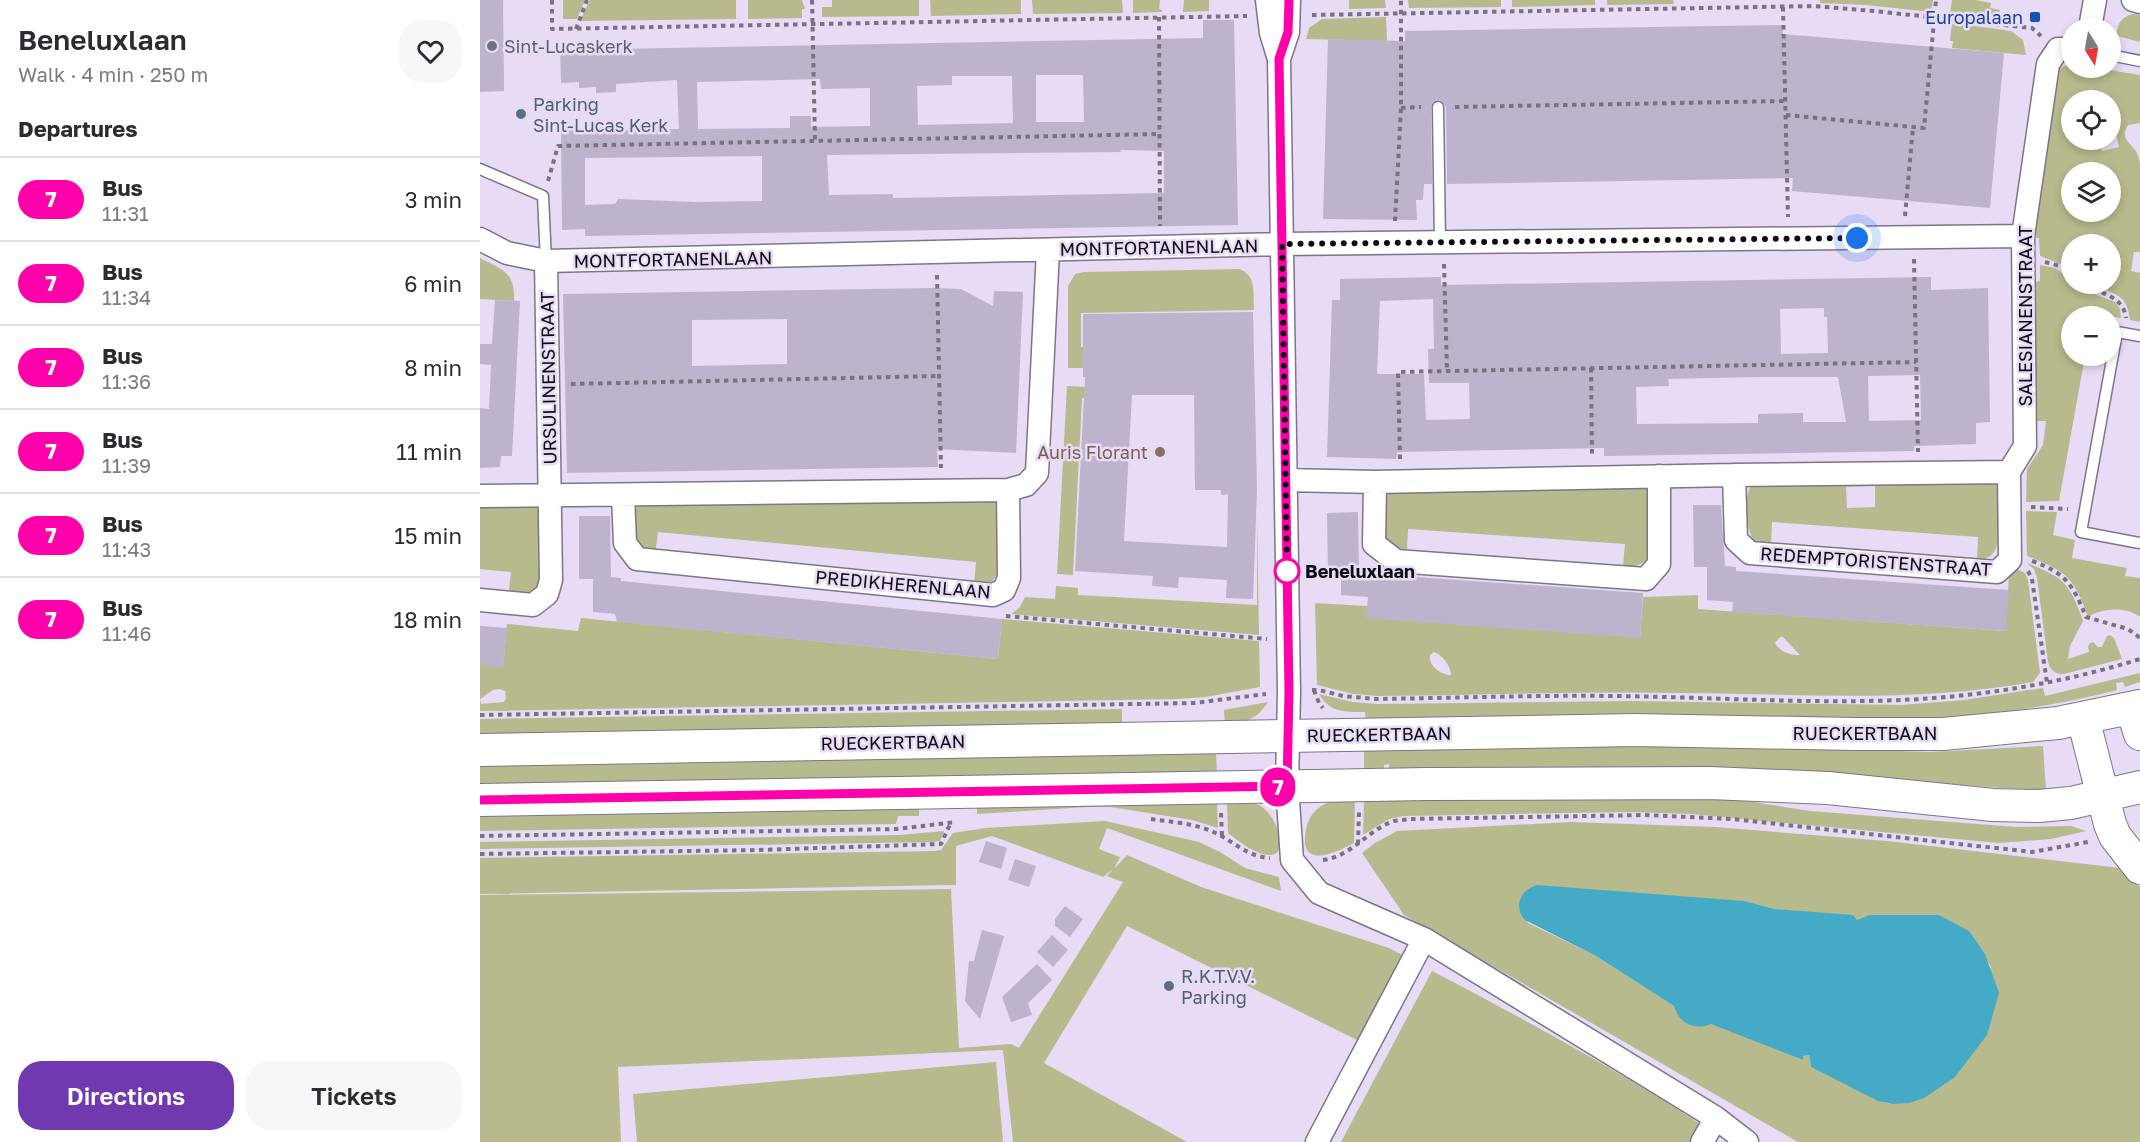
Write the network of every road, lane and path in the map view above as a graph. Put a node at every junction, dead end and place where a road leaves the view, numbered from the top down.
1 (587, 0) edge
2 (812, 0) edge
3 (1268, 0) edge
4 (1289, 0) edge
5 (1401, 0) edge
6 (1936, 0) edge
7 (2095, 0) edge
8 (2133, 0) edge
9 (2140, 2) edge
10 (1783, 7) dead end
11 (1159, 17) dead end
12 (2092, 18) edge
13 (576, 29) dead end
14 (2061, 49) edge
15 (2121, 57) edge
16 (1279, 59) junction
17 (2140, 61) edge
18 (1785, 101) junction
19 (1438, 107) junction
20 (1401, 108) junction
21 (1786, 115) junction
22 (1913, 127) junction
23 (1160, 134) junction
24 (814, 141) junction
25 (480, 169) edge
26 (543, 196) junction
27 (2023, 236) junction
28 (1909, 237) junction
29 (480, 238) edge
30 (1788, 238) junction
31 (1394, 243) junction
32 (1442, 243) junction
33 (1282, 244) junction
34 (1160, 247) junction
35 (1048, 250) junction
36 (936, 253) junction
37 (546, 261) junction
38 (2105, 294) edge
39 (2124, 333) junction
40 (2140, 336) edge
41 (1916, 362) junction
42 (1591, 368) junction
43 (1447, 371) junction
44 (939, 376) junction
45 (565, 384) dead end
46 (2009, 472) junction
47 (1918, 473) junction
48 (1734, 475) junction
49 (1659, 476) junction
50 (1593, 478) junction
51 (1286, 480) junction
52 (1375, 482) junction
53 (1400, 482) junction
54 (1008, 490) junction
55 (942, 491) junction
56 (549, 495) junction
57 (623, 495) junction
58 (480, 496) edge
59 (2009, 507) junction
60 (2085, 511) junction
61 (2140, 543) edge
62 (2010, 560) junction
63 (993, 595) junction
64 (480, 600) edge
65 (2140, 638) edge
66 (1288, 641) junction
67 (2047, 683) dead end
68 (2137, 716) edge
69 (2083, 718) junction
70 (1288, 735) junction
71 (480, 750) edge
72 (1287, 786) junction
73 (2140, 787) edge
74 (2103, 797) junction
75 (480, 800) edge
76 (951, 822) dead end
77 (480, 854) edge
78 (2140, 868) edge
79 (1424, 939) junction
80 (1716, 1118) junction
81 (1317, 1142) edge
82 (1702, 1142) edge
83 (1747, 1142) edge

1 - 13 path
2 - 24 path
3 - 16 street
4 - 16 street
5 - 20 path
6 - 22 path
7 - 12 street
8 - 9 street
10 - 18 path
11 - 23 path
14 - 27 street, SALESIANENSTRAAT
15 - 17 lane
16 - 33 street
18 - 19 path
18 - 21 path
19 - 20 path
19 - 32 lane
20 - 31 path
21 - 22 path
21 - 30 path
22 - 28 path
23 - 24 path
23 - 34 path
24 - 26 path
25 - 26 lane
26 - 37 lane
27 - 28 street, MONTFORTANENLAAN
27 - 46 street, SALESIANENSTRAAT
28 - 30 street, MONTFORTANENLAAN
28 - 41 path
29 - 37 street, MONTFORTANENLAAN
30 - 32 street, MONTFORTANENLAAN
31 - 32 street, MONTFORTANENLAAN
31 - 33 street, MONTFORTANENLAAN
32 - 43 path
33 - 34 street, MONTFORTANENLAAN
33 - 51 street
34 - 35 street, MONTFORTANENLAAN
35 - 36 street, MONTFORTANENLAAN
35 - 54 street
36 - 37 street, MONTFORTANENLAAN
36 - 44 path
37 - 56 street, URSULINENSTRAAT
38 - 39 path
39 - 40 lane
39 - 60 lane
41 - 42 path
41 - 47 path
42 - 43 path
42 - 50 path
43 - 53 path
44 - 45 path
44 - 55 path
46 - 47 street
46 - 59 street
47 - 48 street
48 - 49 street
48 - 62 street, REDEMPTORISTENSTRAAT
49 - 50 street
49 - 52 street
50 - 53 street
51 - 52 street
51 - 66 street
52 - 53 street
54 - 55 street
54 - 63 street, PREDIKHERENLAAN
55 - 57 street
56 - 57 street
56 - 58 street
56 - 64 street
57 - 63 street, PREDIKHERENLAAN
59 - 60 path
59 - 62 street
60 - 61 lane
62 - 65 path
62 - 67 path
63 - 66 path
66 - 70 street
68 - 69 main road, RUECKERTBAAN
69 - 70 main road, RUECKERTBAAN
69 - 74 main road
70 - 71 main road, RUECKERTBAAN
70 - 72 street
72 - 74 main road
72 - 75 main road
72 - 79 street
73 - 74 main road
74 - 78 main road
76 - 77 path
79 - 80 street
79 - 81 street
80 - 82 street
80 - 83 street

